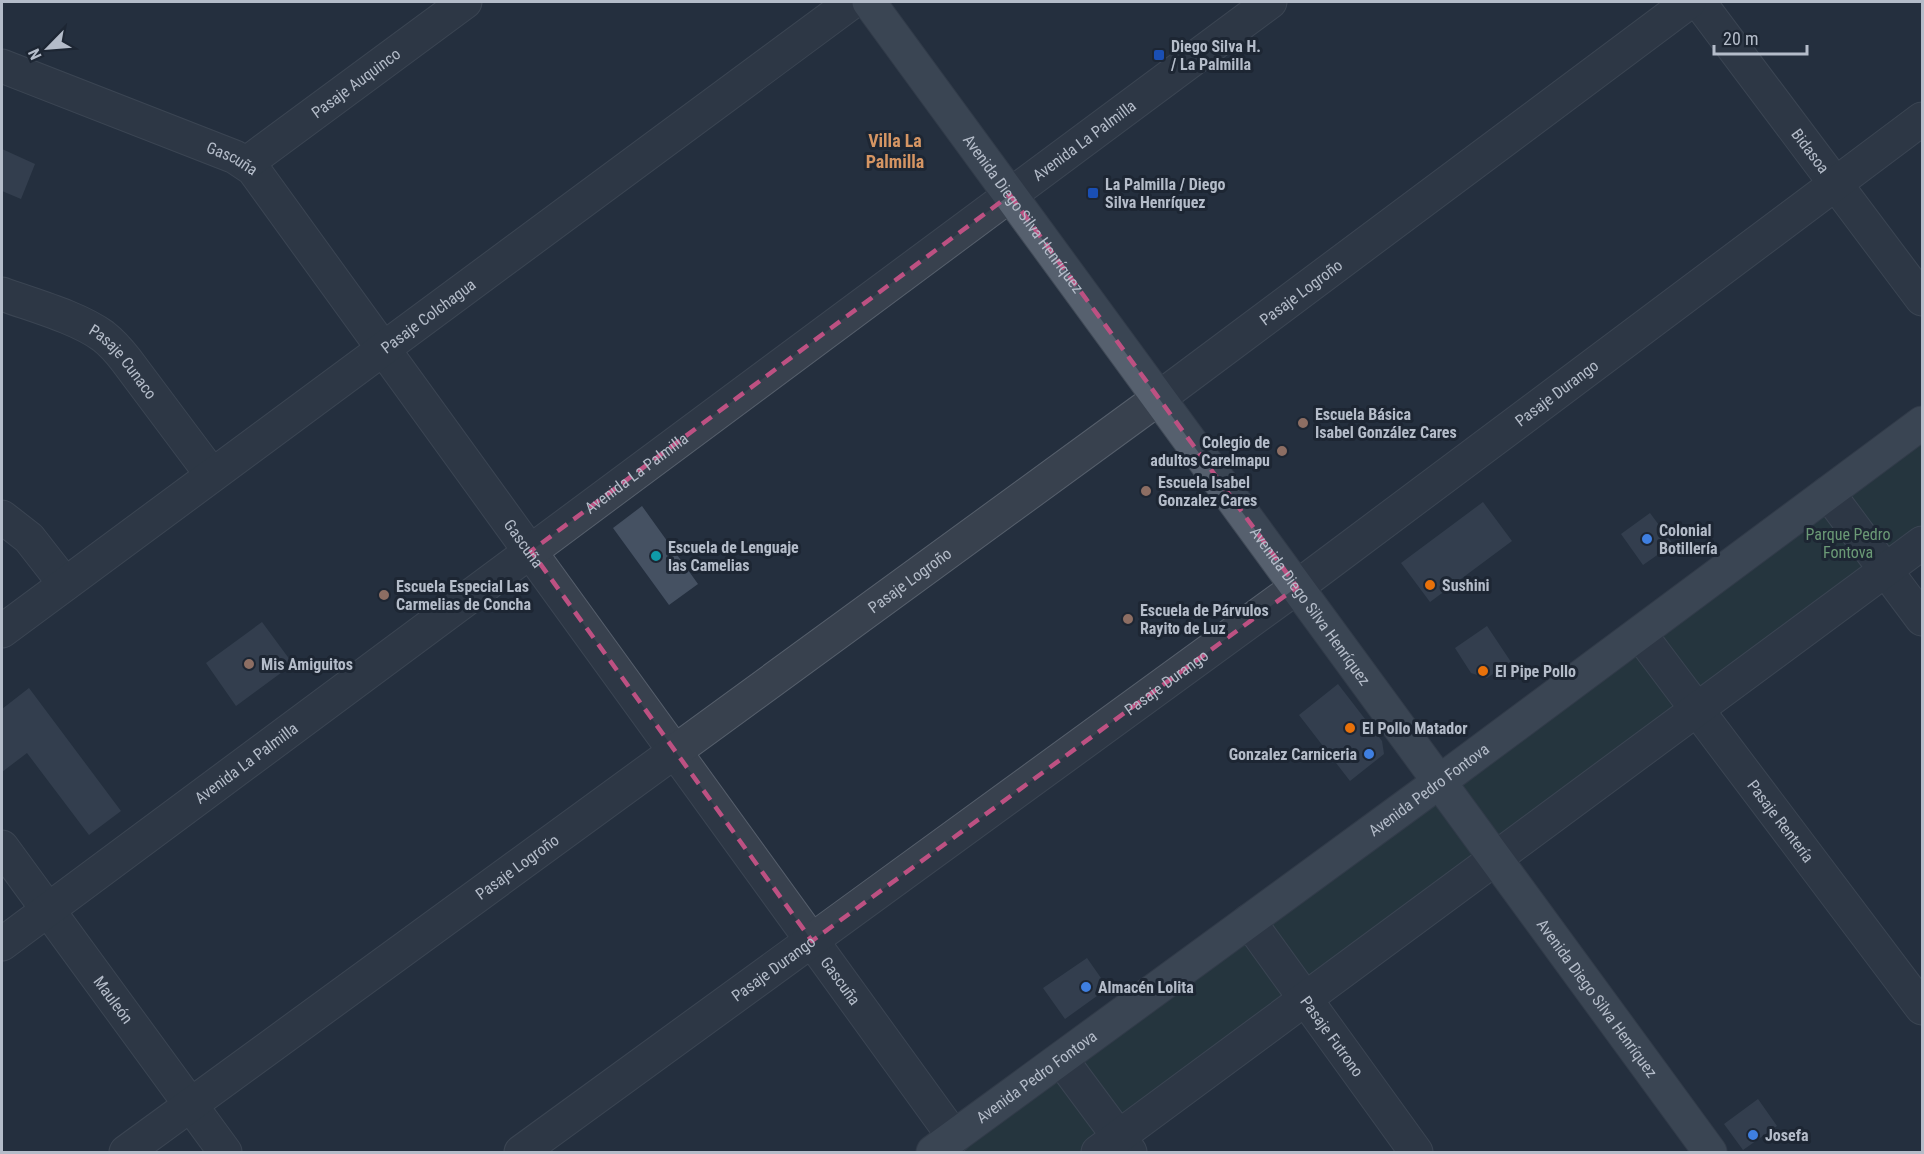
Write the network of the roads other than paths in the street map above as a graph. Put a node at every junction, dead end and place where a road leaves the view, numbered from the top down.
1 (465, 2) edge
2 (852, 2) edge
3 (868, 2) edge
4 (1270, 2) edge
5 (1689, 2) edge
6 (1699, 2) edge
7 (2, 66) edge
8 (1923, 119) edge
9 (247, 163) junction
10 (1836, 184) junction
11 (1010, 195) junction
12 (2, 294) edge
13 (1923, 299) edge
14 (383, 348) junction
15 (1159, 398) junction
16 (1923, 423) edge
17 (212, 475) junction
18 (1828, 493) junction
19 (2, 517) edge
20 (1923, 543) edge
21 (531, 551) junction
22 (1886, 570) junction
23 (65, 584) junction
24 (1297, 587) junction
25 (1923, 619) edge
26 (2, 631) edge
27 (1640, 634) junction
28 (1697, 710) junction
29 (675, 752) junction
30 (1439, 782) junction
31 (2, 847) edge
32 (1496, 859) junction
33 (47, 911) junction
34 (1249, 921) junction
35 (812, 940) junction
36 (2, 944) edge
37 (1306, 999) junction
38 (1923, 1008) edge
39 (1061, 1059) junction
40 (190, 1106) junction
41 (944, 1145) edge
42 (1116, 1147) edge
43 (126, 1152) edge
44 (225, 1152) edge
45 (521, 1152) edge
46 (1416, 1152) edge
47 (1710, 1152) edge

1 - 9 street, Pasaje Auquinco
2 - 14 street, Pasaje Colchagua
3 - 11 main road, Avenida Diego Silva Henríquez
4 - 11 street, Avenida La Palmilla
5 - 15 street, Pasaje Logroño
6 - 10 street, Bidasoa
7 - 9 street, Gascuña
8 - 10 street, Pasaje Durango
9 - 14 street, Gascuña
10 - 13 street, Bidasoa
10 - 24 street, Pasaje Durango
11 - 15 main road, Avenida Diego Silva Henríquez
11 - 21 street, Avenida La Palmilla
12 - 17 street, Pasaje Cunaco
14 - 17 street, Pasaje Colchagua
14 - 21 street, Gascuña
15 - 24 main road, Avenida Diego Silva Henríquez
15 - 29 street, Pasaje Logroño
16 - 18 main road, Avenida Pedro Fontova
17 - 23 street, Pasaje Colchagua
18 - 22 street
18 - 27 main road, Avenida Pedro Fontova
19 - 23 street
20 - 22 street
21 - 29 street, Gascuña
21 - 33 street, Avenida La Palmilla
22 - 25 street
22 - 28 street
23 - 26 street, Pasaje Colchagua
24 - 30 main road, Avenida Diego Silva Henríquez
24 - 35 street, Pasaje Durango
27 - 28 street, Pasaje Rentería
27 - 30 main road, Avenida Pedro Fontova
28 - 32 street
28 - 38 street, Pasaje Rentería
29 - 35 street, Gascuña
29 - 40 street, Pasaje Logroño
30 - 32 main road, Avenida Diego Silva Henríquez
30 - 34 main road, Avenida Pedro Fontova
31 - 33 street, Mauleón
32 - 37 street
32 - 47 main road, Avenida Diego Silva Henríquez
33 - 36 street, Avenida La Palmilla
33 - 40 street, Mauleón
34 - 37 street, Pasaje Futrono
34 - 39 main road, Avenida Pedro Fontova
35 - 41 street, Gascuña
35 - 45 street, Pasaje Durango
37 - 42 street
37 - 46 street, Pasaje Futrono
39 - 41 main road, Avenida Pedro Fontova
39 - 42 street
40 - 43 street, Pasaje Logroño
40 - 44 street, Mauleón

